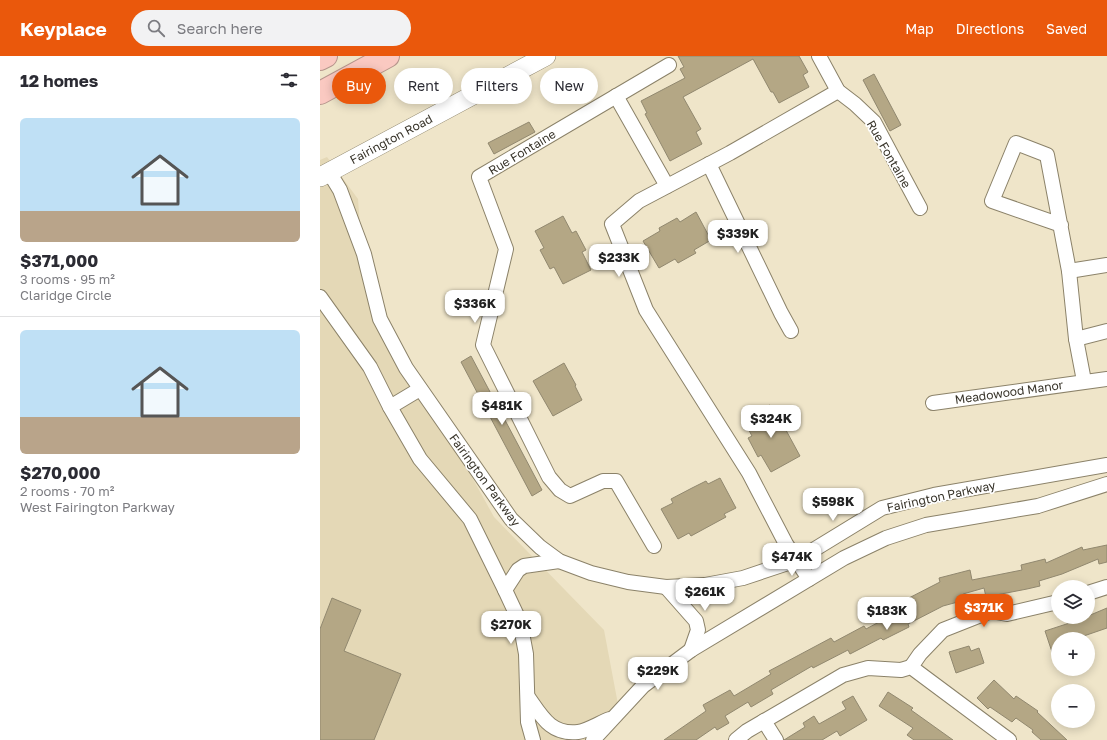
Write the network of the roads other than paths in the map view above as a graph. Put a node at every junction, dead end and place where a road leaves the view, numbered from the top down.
1 (326, 56) edge
2 (388, 56) edge
3 (546, 56) edge
4 (819, 56) edge
5 (320, 59) edge
6 (669, 65) dead end
7 (838, 91) junction
8 (320, 93) edge
9 (616, 96) junction
10 (709, 164) junction
11 (324, 174) edge
12 (667, 186) junction
13 (920, 208) dead end
14 (1061, 225) junction
15 (1107, 265) edge
16 (1069, 271) junction
17 (320, 297) edge
18 (791, 331) dead end
19 (1107, 331) edge
20 (1076, 339) junction
21 (1107, 379) edge
22 (1084, 381) junction
23 (420, 389) junction
24 (933, 403) dead end
25 (390, 406) junction
26 (1107, 465) edge
27 (1107, 484) edge
28 (654, 546) dead end
29 (797, 560) junction
30 (559, 561) junction
31 (809, 579) junction
32 (666, 587) junction
33 (1107, 587) edge
34 (505, 590) junction
35 (1095, 591) edge
36 (1051, 604) edge
37 (692, 650) junction
38 (911, 667) junction
39 (528, 697) junction
40 (613, 718) junction
41 (764, 721) junction
42 (533, 740) edge
43 (593, 740) edge
44 (736, 740) edge
45 (776, 740) edge
46 (1009, 740) edge

1 - 5 highway
2 - 8 highway
3 - 11 street, Fairington Road
4 - 7 street
6 - 9 street
7 - 10 street
7 - 13 street, Rue Fontaine
9 - 12 street
9 - 28 street, Rue Fontaine
10 - 12 street
10 - 18 street
11 - 23 street, Fairington Parkway
12 - 29 street
14 - 14 street
14 - 16 street
15 - 16 street
16 - 20 street
17 - 25 street
19 - 20 street
20 - 22 street
21 - 22 street, Meadowood Manor
22 - 24 street, Meadowood Manor
23 - 25 street
23 - 30 street, Fairington Parkway
25 - 34 street
26 - 29 street, Fairington Parkway
27 - 31 street
29 - 31 street
29 - 32 street, Fairington Parkway
30 - 32 street, Fairington Parkway
30 - 34 street
31 - 37 street
32 - 37 street
33 - 35 street
34 - 39 street
36 - 38 street
37 - 40 street
38 - 41 street
38 - 46 street
39 - 40 street
39 - 42 street
40 - 43 street
41 - 44 street
41 - 45 street

